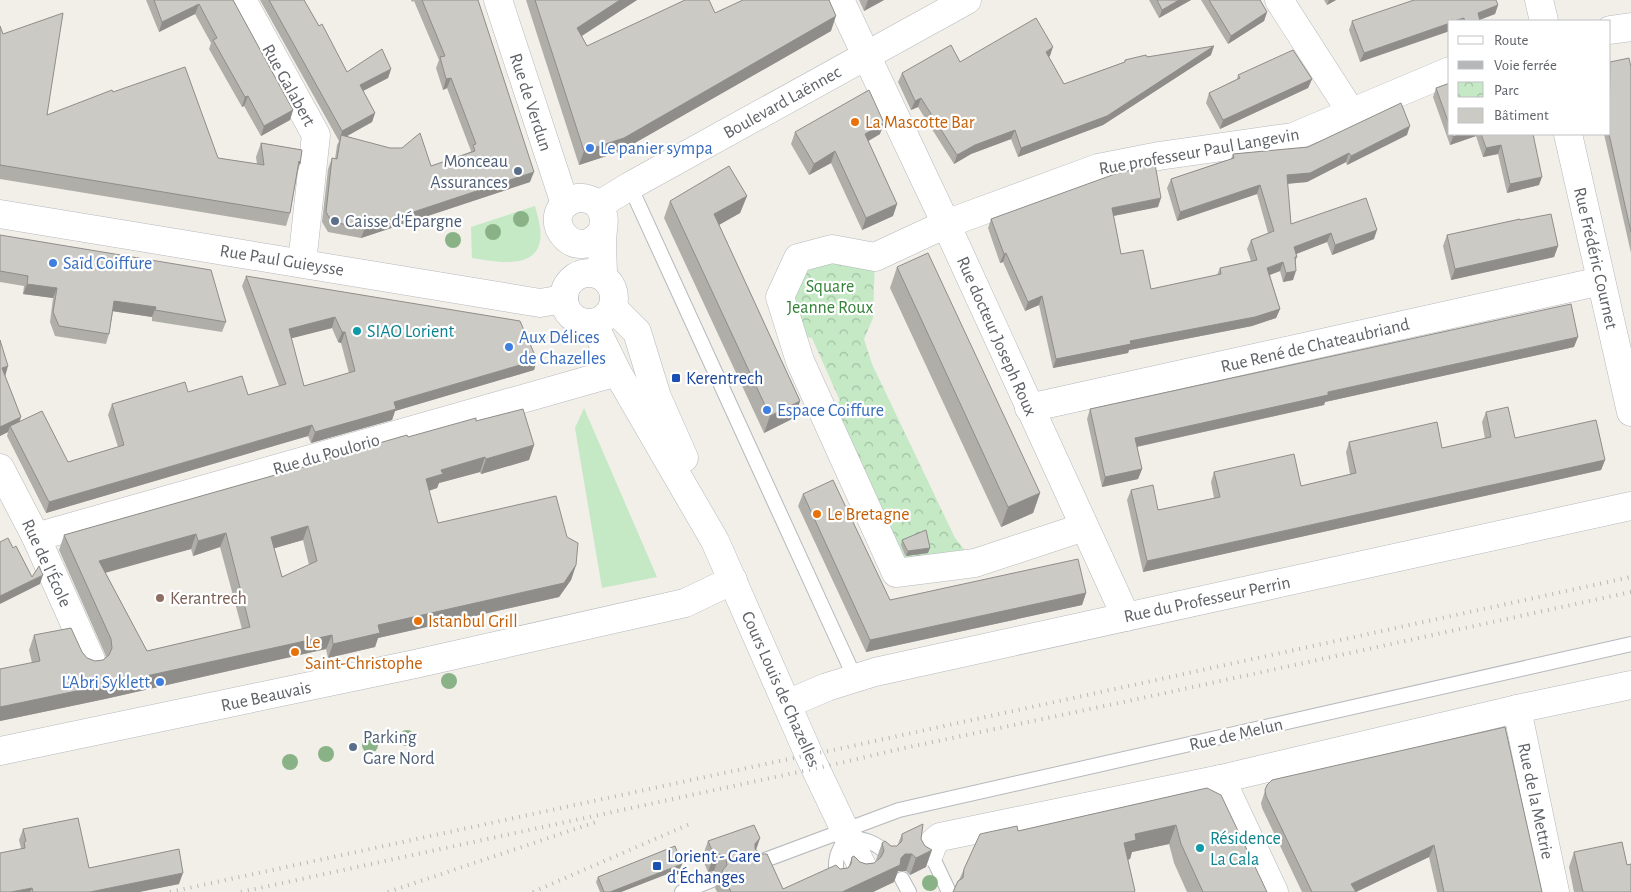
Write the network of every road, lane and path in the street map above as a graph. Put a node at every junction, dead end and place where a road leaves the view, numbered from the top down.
1 (242, 0) edge
2 (498, 0) edge
3 (840, 0) edge
4 (967, 0) edge
5 (1279, 0) edge
6 (1539, 0) edge
7 (1544, 20) edge
8 (1631, 27) edge
9 (1611, 30) edge
10 (865, 56) junction
11 (1448, 72) edge
12 (1351, 112) junction
13 (1568, 135) edge
14 (630, 186) junction
15 (564, 204) junction
16 (0, 214) edge
17 (600, 218) junction
18 (946, 224) junction
19 (567, 239) junction
20 (302, 264) junction
21 (603, 276) junction
22 (1600, 281) junction
23 (564, 294) junction
24 (603, 315) junction
25 (1621, 324) edge
26 (617, 372) junction
27 (1029, 408) junction
28 (1631, 412) edge
29 (0, 468) edge
30 (1631, 506) edge
31 (1084, 526) junction
32 (36, 537) junction
33 (715, 541) junction
34 (733, 580) junction
35 (1126, 617) junction
36 (1631, 644) edge
37 (91, 660) edge
38 (856, 678) junction
39 (1631, 685) edge
40 (787, 704) junction
41 (1517, 709) junction
42 (0, 751) edge
43 (1221, 779) junction
44 (846, 834) junction
45 (930, 852) joint
46 (888, 854) edge
47 (757, 863) edge
48 (862, 866) edge
49 (837, 878) edge
50 (902, 879) edge
51 (712, 880) dead end
52 (682, 892) edge
53 (908, 892) edge
54 (949, 892) edge
55 (1274, 892) edge
56 (1555, 892) edge

1 - 20 street, Rue Galabert
2 - 15 street, Rue de Verdun
3 - 10 street, Rue docteur Joseph Roux
4 - 10 street, Boulevard Laënnec
5 - 12 street
6 - 7 street
8 - 9 street
10 - 14 street, Boulevard Laënnec
10 - 18 street, Rue docteur Joseph Roux
11 - 12 street, Rue professeur Paul Langevin
12 - 18 street, Rue professeur Paul Langevin
13 - 22 street, Rue Frédéric Cournet
14 - 17 street, Boulevard Laënnec
14 - 38 lane
15 - 17 street
15 - 19 street
16 - 20 street, Rue Paul Guieysse
17 - 19 street
17 - 21 street
18 - 27 street, Rue docteur Joseph Roux
18 - 31 street
19 - 23 street
20 - 23 street, Rue Paul Guieysse
21 - 23 street
21 - 24 street
22 - 25 street, Rue Frédéric Cournet
22 - 27 street, Rue René de Chateaubriand
23 - 24 street
24 - 26 street, Cours Louis de Chazelles
24 - 33 street, Cours Louis de Chazelles
25 - 28 street, Rue Frédéric Cournet
26 - 32 street, Rue du Poulorio
26 - 33 street, Cours Louis de Chazelles
27 - 31 street, Rue docteur Joseph Roux
29 - 32 street, Rue de l'École
30 - 35 street, Rue du Professeur Perrin
31 - 35 street, Rue docteur Joseph Roux
32 - 37 street, Rue de l'École
33 - 34 street, Cours Louis de Chazelles
34 - 40 street, Cours Louis de Chazelles
34 - 42 street, Rue Beauvais
35 - 38 street, Rue du Professeur Perrin
36 - 44 lane, Rue de Melun
38 - 40 street, Rue du Professeur Perrin
39 - 41 street
40 - 44 street, Cours Louis de Chazelles
41 - 43 street
41 - 56 street, Rue de la Mettrie
43 - 45 street
43 - 55 street
44 - 46 lane
44 - 47 lane, Rue de Melun
44 - 48 street, Cours Louis de Chazelles
44 - 49 lane
45 - 54 lane
50 - 53 lane
51 - 52 lane

